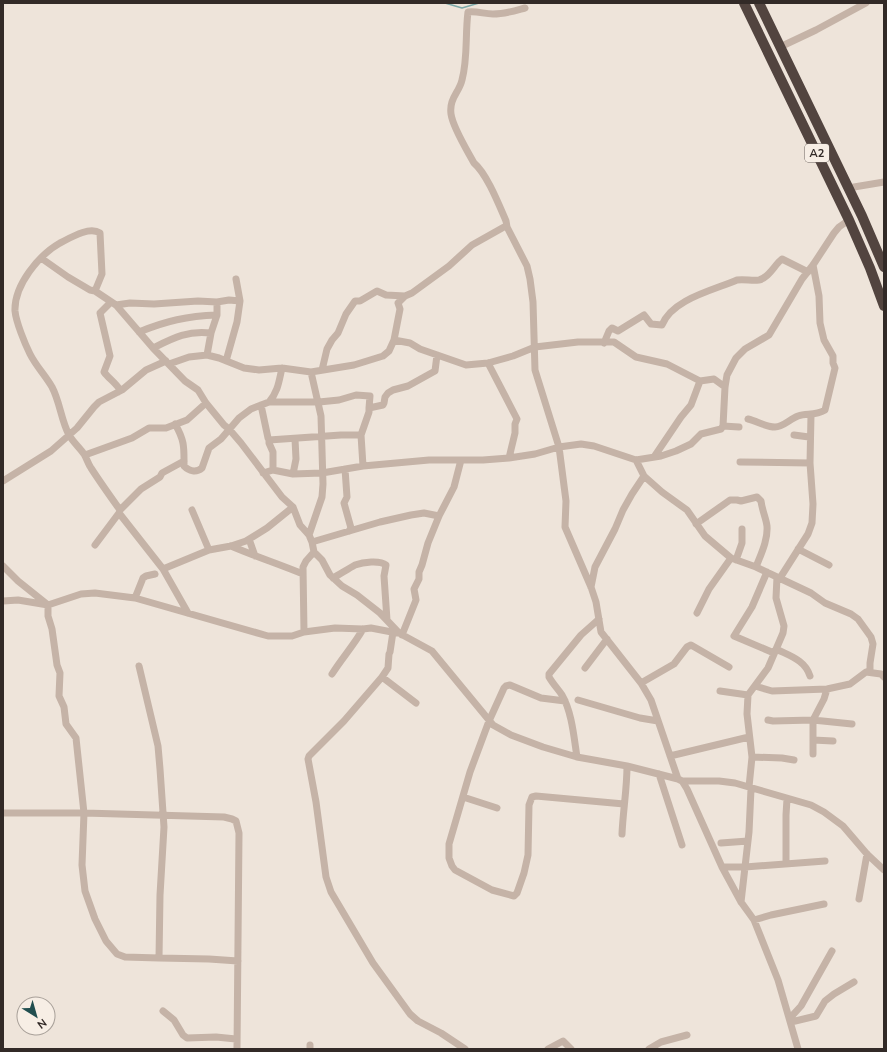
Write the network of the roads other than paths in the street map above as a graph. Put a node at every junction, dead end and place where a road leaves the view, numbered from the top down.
1 (744, 3) edge
2 (759, 3) edge
3 (866, 3) edge
4 (525, 8) dead end
5 (780, 46) junction
6 (884, 182) edge
7 (848, 188) junction
8 (849, 220) junction
9 (507, 227) junction
10 (41, 258) junction
11 (814, 265) junction
12 (884, 267) edge
13 (808, 272) junction
14 (236, 279) dead end
15 (95, 291) junction
16 (405, 296) junction
17 (217, 302) junction
18 (240, 302) junction
19 (114, 303) junction
20 (884, 306) edge
21 (216, 315) junction
22 (139, 332) junction
23 (211, 333) junction
24 (394, 340) junction
25 (604, 343) junction
26 (535, 347) junction
27 (153, 348) junction
28 (207, 355) junction
29 (439, 356) junction
30 (226, 361) junction
31 (168, 363) junction
32 (488, 364) junction
33 (282, 368) junction
34 (322, 370) junction
35 (311, 372) junction
36 (700, 381) junction
37 (724, 387) junction
38 (118, 392) junction
39 (269, 402) junction
40 (318, 402) junction
41 (206, 403) junction
42 (261, 406) junction
43 (369, 408) junction
44 (811, 415) junction
45 (748, 419) dead end
46 (176, 424) junction
47 (723, 426) junction
48 (739, 427) dead end
49 (229, 429) junction
50 (361, 435) junction
51 (794, 435) dead end
52 (70, 436) junction
53 (322, 436) junction
54 (809, 437) junction
55 (295, 439) junction
56 (270, 440) junction
57 (559, 447) junction
58 (85, 456) junction
59 (654, 457) junction
60 (509, 458) junction
61 (461, 460) junction
62 (636, 460) junction
63 (184, 461) junction
64 (740, 462) dead end
65 (810, 463) junction
66 (364, 466) junction
67 (345, 469) junction
68 (273, 470) junction
69 (263, 473) junction
70 (322, 473) junction
71 (293, 474) junction
72 (644, 476) junction
73 (3, 481) edge
74 (293, 507) junction
75 (192, 510) dead end
76 (120, 512) junction
77 (439, 516) junction
78 (696, 524) junction
79 (742, 529) dead end
80 (349, 531) junction
81 (309, 535) junction
82 (249, 539) junction
83 (312, 542) junction
84 (95, 545) dead end
85 (231, 546) junction
86 (798, 549) junction
87 (209, 550) junction
88 (314, 552) junction
89 (255, 556) junction
90 (733, 559) junction
91 (829, 565) dead end
92 (3, 566) edge
93 (756, 567) junction
94 (163, 568) junction
95 (766, 572) junction
96 (154, 574) dead end
97 (302, 574) junction
98 (778, 577) junction
99 (333, 578) junction
100 (591, 587) junction
101 (135, 598) junction
102 (3, 601) edge
103 (48, 605) junction
104 (188, 613) junction
105 (697, 613) dead end
106 (599, 619) junction
107 (387, 620) junction
108 (363, 629) junction
109 (304, 632) junction
110 (398, 633) junction
111 (607, 639) junction
112 (775, 651) junction
113 (138, 666) dead end
114 (729, 667) dead end
115 (585, 668) dead end
116 (870, 672) junction
117 (332, 674) dead end
118 (810, 676) dead end
119 (382, 677) junction
120 (884, 677) edge
121 (641, 683) junction
122 (755, 686) junction
123 (827, 689) junction
124 (720, 691) dead end
125 (748, 695) junction
126 (578, 700) dead end
127 (565, 702) junction
128 (416, 703) dead end
129 (768, 720) dead end
130 (813, 720) junction
131 (489, 721) junction
132 (658, 721) junction
133 (852, 724) dead end
134 (749, 736) junction
135 (814, 740) junction
136 (833, 741) dead end
137 (813, 754) dead end
138 (670, 756) junction
139 (577, 757) junction
140 (752, 757) junction
141 (794, 760) dead end
142 (627, 766) junction
143 (659, 774) junction
144 (680, 780) junction
145 (750, 788) junction
146 (463, 797) junction
147 (787, 799) junction
148 (624, 804) junction
149 (496, 808) dead end
150 (3, 813) edge
151 (84, 813) junction
152 (163, 816) junction
153 (622, 834) dead end
154 (748, 841) junction
155 (721, 843) dead end
156 (682, 845) dead end
157 (867, 854) junction
158 (825, 861) dead end
159 (786, 864) junction
160 (722, 867) junction
161 (745, 867) junction
162 (884, 870) edge
163 (859, 899) dead end
164 (741, 902) junction
165 (824, 904) dead end
166 (754, 920) junction
167 (832, 951) dead end
168 (159, 958) junction
169 (238, 961) junction
170 (854, 982) dead end
171 (163, 1011) dead end
172 (790, 1020) junction
173 (687, 1035) dead end
174 (236, 1039) junction
175 (237, 1049) edge
176 (465, 1049) edge
177 (548, 1049) edge
178 (572, 1049) edge
179 (649, 1049) edge
180 (798, 1049) edge

1 - 8 highway, A2
2 - 5 highway, A2
3 - 5 street
4 - 9 street
5 - 7 highway, A2
6 - 7 street
7 - 12 highway, A2
8 - 11 street
8 - 20 highway, A2
9 - 16 street
9 - 26 street
10 - 15 street
10 - 15 street
10 - 52 street
11 - 13 street
11 - 44 street
13 - 25 street
13 - 37 street
14 - 18 street
15 - 19 street
16 - 24 street
16 - 34 street
17 - 18 street
17 - 19 street
17 - 21 street
18 - 30 street
19 - 22 street
19 - 38 street
21 - 22 street
21 - 23 street
22 - 27 street
23 - 27 street
23 - 28 street
24 - 29 street
24 - 34 street
25 - 26 street
25 - 36 street
26 - 32 street
26 - 57 street
27 - 31 street
28 - 30 street
28 - 31 street
29 - 32 street
29 - 43 street
30 - 33 street
31 - 38 street
31 - 41 street
32 - 60 street
33 - 35 street
33 - 39 street
34 - 35 street
35 - 40 street
36 - 37 street
36 - 59 street
37 - 47 street
38 - 52 street
39 - 40 street
39 - 42 street
40 - 43 street
40 - 53 street
41 - 46 street
41 - 49 street
42 - 49 street
42 - 56 street
43 - 50 street
44 - 45 street
44 - 54 street
46 - 58 street
46 - 63 street
47 - 48 street
47 - 59 street
49 - 63 street
49 - 69 street
50 - 53 street
50 - 66 street
51 - 54 street
52 - 58 street
52 - 73 street
53 - 55 street
53 - 70 street
54 - 65 street
55 - 56 street
55 - 71 street
56 - 68 street
57 - 60 street
57 - 62 street
57 - 100 street
58 - 76 street
59 - 62 street
60 - 61 street
61 - 66 street
61 - 77 street
62 - 72 street
63 - 76 street
64 - 65 street
65 - 86 street
66 - 67 street
67 - 70 street
67 - 80 street
68 - 69 street
68 - 71 street
69 - 74 street
70 - 71 street
70 - 81 street
72 - 78 street
72 - 100 street
74 - 81 street
74 - 82 street
75 - 87 street
76 - 84 street
76 - 94 street
77 - 80 street
77 - 110 street
78 - 90 street
78 - 93 street
79 - 90 street
80 - 83 street
81 - 83 street
82 - 85 street
82 - 89 street
83 - 88 street
85 - 87 street
85 - 89 street
86 - 91 street
86 - 98 street
87 - 94 street
88 - 97 street
88 - 99 street
89 - 97 street
90 - 93 street
90 - 105 street
92 - 103 street
93 - 95 street
94 - 104 street
95 - 98 street
95 - 112 street
96 - 101 street
97 - 109 street
98 - 112 street
98 - 116 street
99 - 107 street
99 - 107 street
100 - 106 street
101 - 103 street
101 - 104 street
102 - 103 street
103 - 151 street
104 - 109 street
106 - 111 street
106 - 127 street
107 - 110 street
108 - 109 street
108 - 110 street
108 - 117 street
110 - 119 street
110 - 131 street
111 - 115 street
111 - 121 street
112 - 118 street
112 - 122 street
113 - 152 street
114 - 121 street
116 - 120 street
116 - 123 street
119 - 128 street
119 - 176 street
121 - 132 street
122 - 123 street
122 - 125 street
123 - 130 street
124 - 125 street
125 - 134 street
126 - 132 street
127 - 131 street
127 - 139 street
129 - 130 street
130 - 133 street
130 - 135 street
131 - 139 street
131 - 146 street
132 - 138 street
134 - 138 street
134 - 140 street
135 - 136 street
135 - 137 street
138 - 144 street
139 - 142 street
140 - 141 street
140 - 145 street
142 - 143 street
142 - 148 street
143 - 144 street
143 - 156 street
144 - 145 street
144 - 160 street
145 - 147 street
145 - 154 street
146 - 148 street
146 - 149 street
147 - 157 street
147 - 159 street
148 - 153 street
150 - 151 street
151 - 152 street
151 - 168 street
152 - 168 street
152 - 169 street
154 - 155 street
154 - 161 street
157 - 162 street
157 - 163 street
158 - 159 street
159 - 161 street
160 - 161 street
160 - 164 street
161 - 164 street
164 - 166 street
165 - 166 street
166 - 172 street
167 - 172 street
168 - 169 street
169 - 174 street
170 - 172 street
171 - 174 street
172 - 180 street
173 - 179 street
174 - 175 street
177 - 178 street

